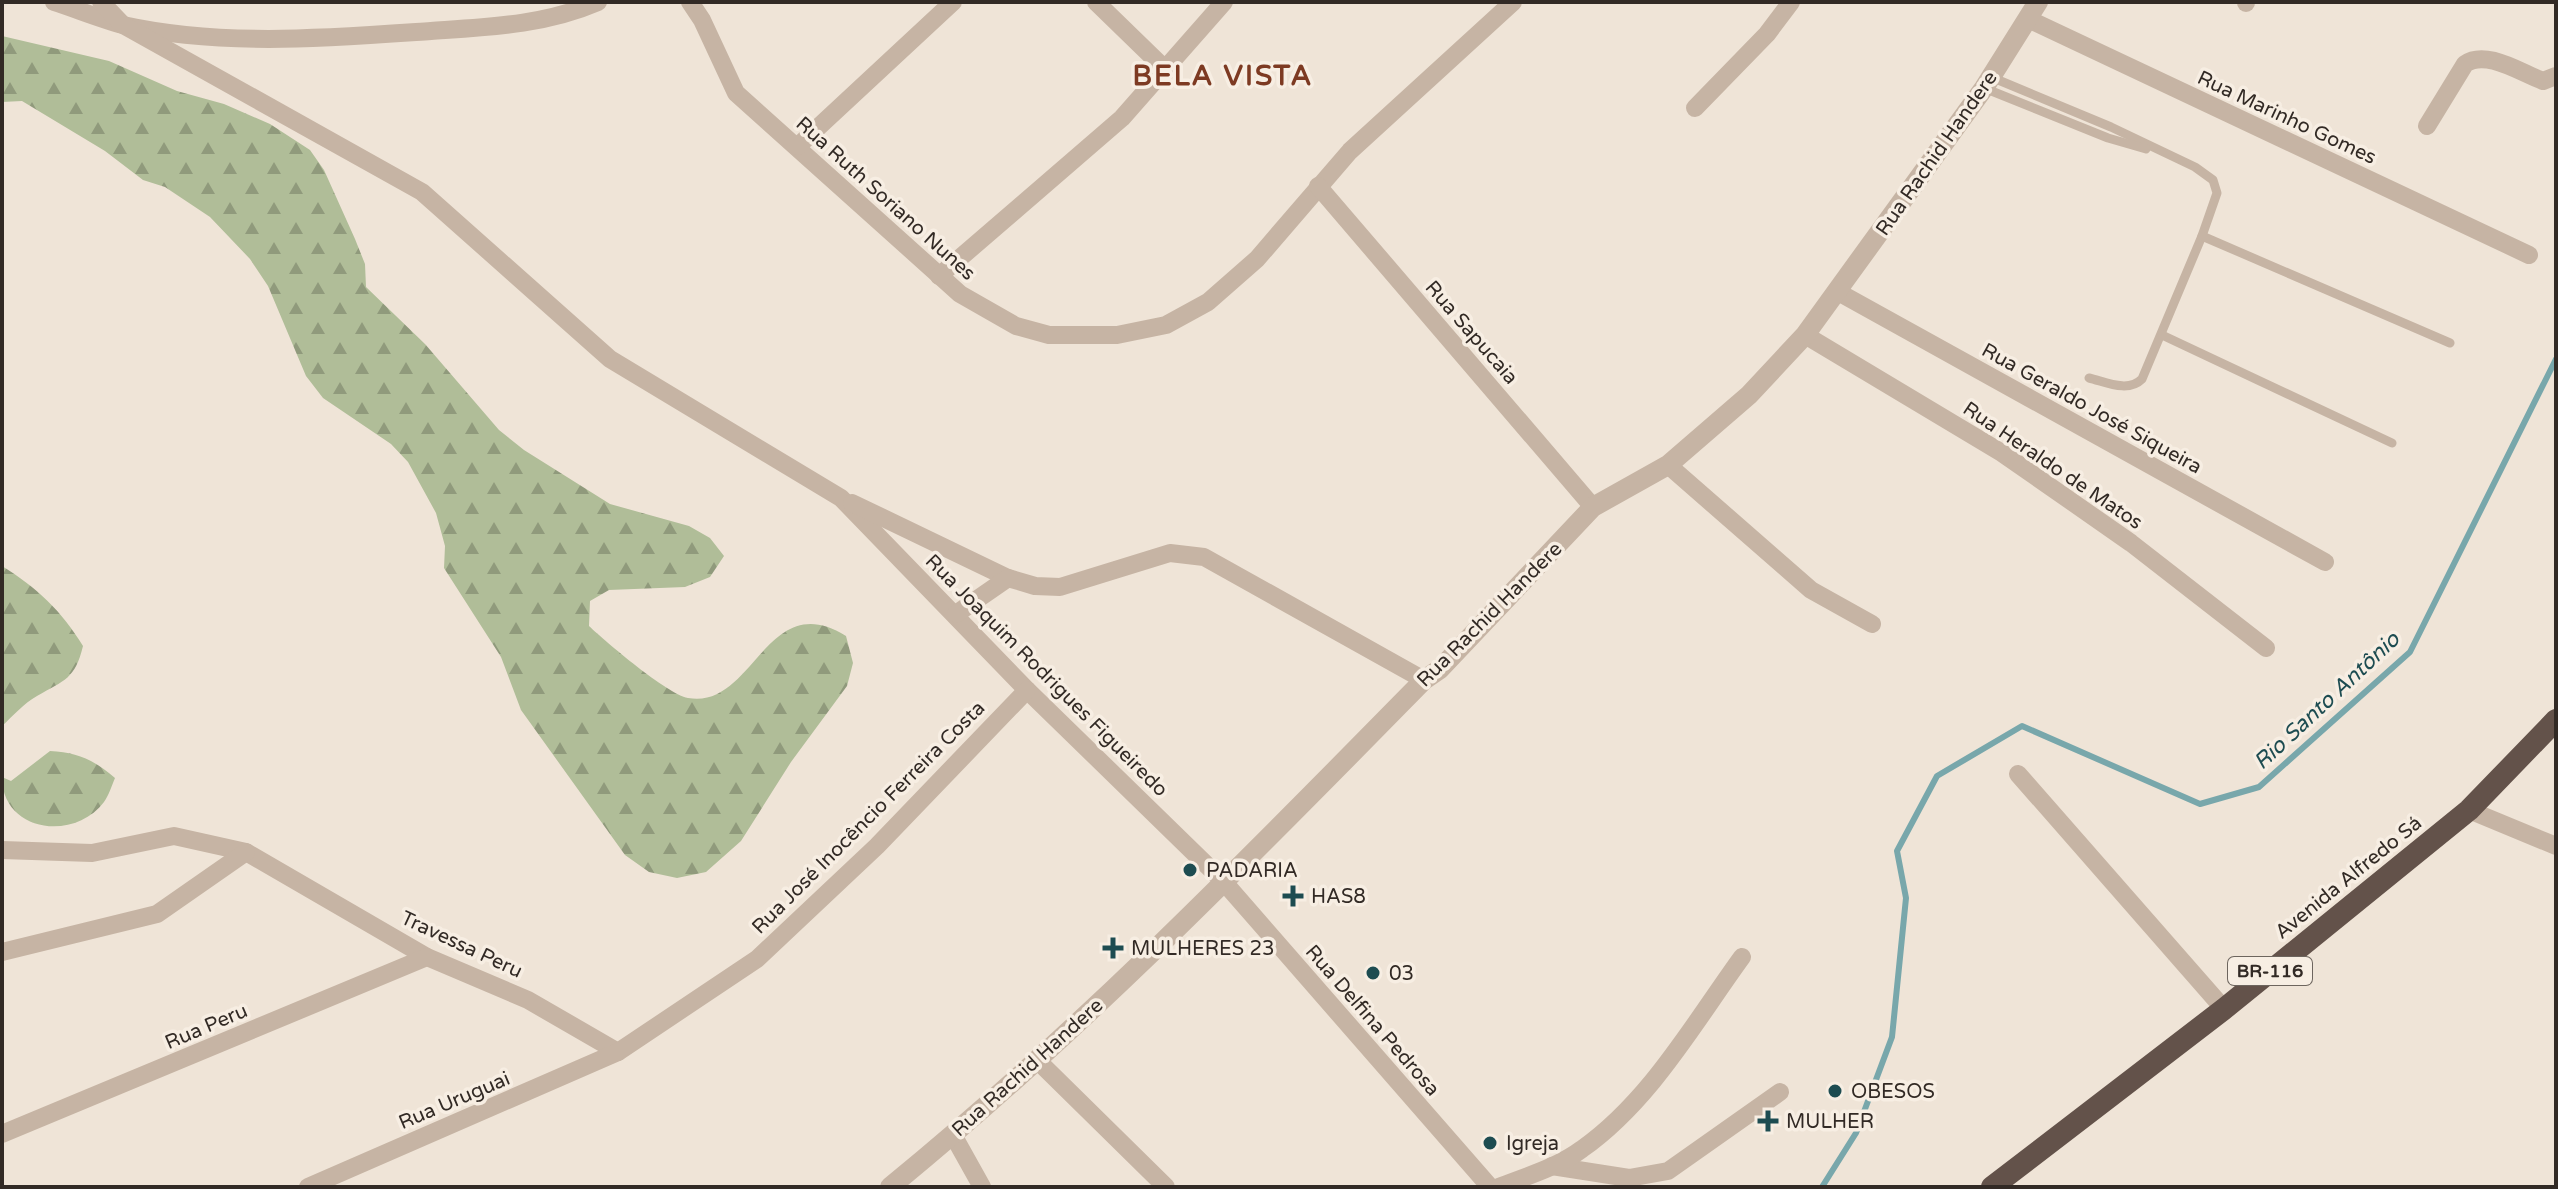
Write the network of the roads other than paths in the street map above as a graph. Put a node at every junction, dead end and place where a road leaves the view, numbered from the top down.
1 (54, 2) edge
2 (101, 2) edge
3 (598, 2) edge
4 (690, 2) edge
5 (953, 2) edge
6 (1096, 2) edge
7 (1224, 2) edge
8 (1513, 2) edge
9 (1791, 2) edge
10 (2033, 11) edge
11 (123, 25) junction
12 (1167, 71) junction
13 (2556, 76) edge
14 (1987, 82) junction
15 (1695, 108) dead end
16 (2427, 126) dead end
17 (798, 146) junction
18 (1318, 186) junction
19 (2202, 236) junction
20 (2529, 255) dead end
21 (939, 276) junction
22 (1838, 292) junction
23 (1805, 335) junction
24 (2162, 335) junction
25 (2450, 343) dead end
26 (2089, 378) dead end
27 (2392, 443) dead end
28 (1668, 465) junction
29 (841, 498) junction
30 (1593, 507) junction
31 (2325, 562) dead end
32 (1008, 578) junction
33 (956, 614) junction
34 (1872, 624) dead end
35 (2266, 648) dead end
36 (1424, 680) junction
37 (1027, 690) junction
38 (2556, 703) edge
39 (2556, 720) edge
40 (2535, 740) junction
41 (2018, 774) dead end
42 (2469, 810) junction
43 (2556, 846) edge
44 (2, 850) edge
45 (246, 852) junction
46 (1223, 881) junction
47 (2, 952) edge
48 (427, 957) junction
49 (1742, 957) dead end
50 (2224, 1009) junction
51 (618, 1052) junction
52 (1038, 1061) junction
53 (1780, 1092) dead end
54 (2, 1134) edge
55 (953, 1135) junction
56 (1552, 1166) junction
57 (308, 1187) edge
58 (890, 1187) edge
59 (982, 1187) edge
60 (1166, 1187) edge
61 (1490, 1187) edge
62 (1499, 1187) edge
63 (1992, 1187) edge

1 - 11 street
2 - 11 street
3 - 11 street
4 - 17 street, Rua Ruth Soriano Nunes
5 - 17 street
6 - 12 street
7 - 12 street
8 - 18 street, Rua Ruth Soriano Nunes
9 - 15 street
10 - 14 street, Rua Rachid Handere
10 - 20 street, Rua Marinho Gomes
11 - 29 street, Rua Joaquim Rodrigues Figueiredo
12 - 21 street
13 - 16 street
14 - 19 lane
14 - 22 street, Rua Rachid Handere
17 - 21 street, Rua Ruth Soriano Nunes
18 - 21 street, Rua Ruth Soriano Nunes
18 - 30 street, Rua Sapucaia
19 - 24 lane
19 - 25 lane
22 - 23 street, Rua Rachid Handere
22 - 31 street, Rua Geraldo José Siqueira
23 - 28 street, Rua Rachid Handere
23 - 35 street, Rua Heraldo de Matos
24 - 26 lane
24 - 27 lane
28 - 30 street, Rua Rachid Handere
28 - 34 street
29 - 32 street, Rua Joaquim Rodrigues Figueiredo
29 - 33 street, Rua Joaquim Rodrigues Figueiredo
30 - 36 street, Rua Rachid Handere
32 - 33 street
32 - 36 street, Rua Joaquim Rodrigues Figueiredo
33 - 37 street, Rua Joaquim Rodrigues Figueiredo
36 - 46 street, Rua Rachid Handere
37 - 46 street, Rua Joaquim Rodrigues Figueiredo
37 - 51 street, Rua José Inocêncio Ferreira Costa
38 - 40 highway, Avenida Alfredo Sá / BR-116
39 - 40 highway, Avenida Alfredo Sá / BR-116
40 - 42 highway, Avenida Alfredo Sá / BR-116
41 - 50 street
42 - 43 street
42 - 50 highway, Avenida Alfredo Sá / BR-116
44 - 45 street, Travessa Peru
45 - 47 street
45 - 48 street, Travessa Peru
46 - 52 street, Rua Rachid Handere
46 - 61 street, Rua Delfina Pedrosa
48 - 51 street, Travessa Peru
48 - 54 street, Rua Peru
49 - 56 street
50 - 63 highway, Avenida Alfredo Sá / BR-116
51 - 57 street, Rua Uruguai
52 - 55 street, Rua Rachid Handere
52 - 60 street
53 - 56 street
55 - 58 street, Rua Rachid Handere
55 - 59 street
56 - 62 street

